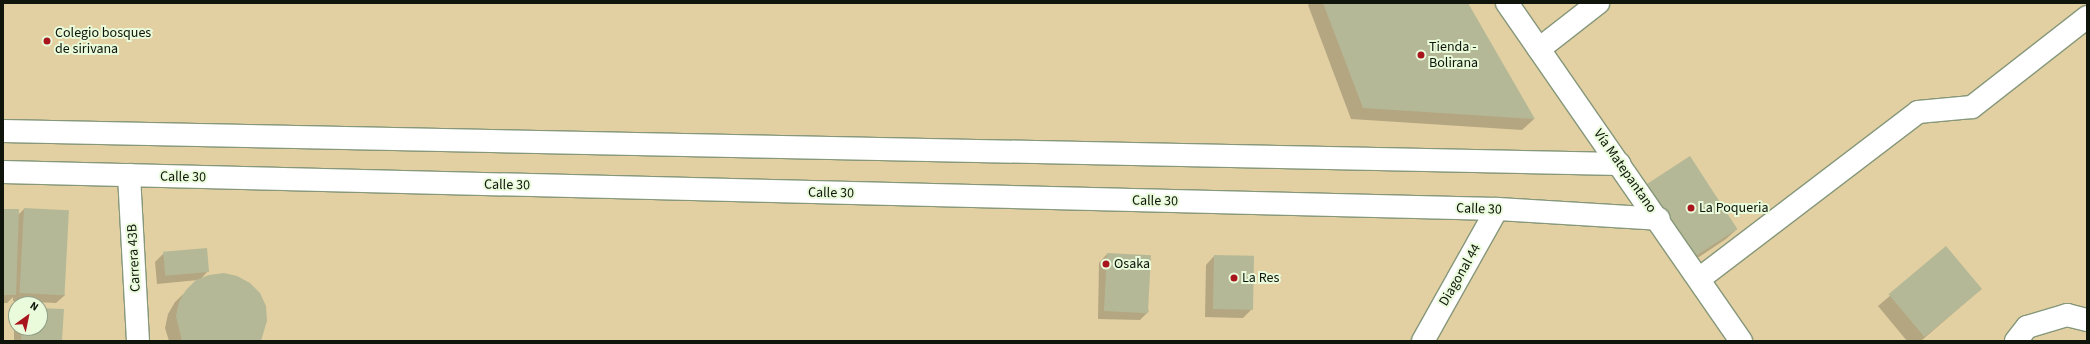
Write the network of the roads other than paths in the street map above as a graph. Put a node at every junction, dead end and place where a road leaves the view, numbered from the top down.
1 (1507, 3) edge
2 (1598, 3) edge
3 (2087, 17) edge
4 (1539, 49) junction
5 (3, 131) edge
6 (1620, 164) junction
7 (3, 172) edge
8 (129, 175) junction
9 (1498, 209) junction
10 (1659, 219) junction
11 (1699, 279) junction
12 (2087, 320) edge
13 (138, 341) edge
14 (1422, 341) edge
15 (1741, 341) edge
16 (2016, 341) edge

1 - 4 main road, Vía Matepantano
2 - 4 main road
3 - 11 main road
4 - 6 main road, Vía Matepantano
5 - 6 main road
6 - 10 main road, Vía Matepantano
7 - 8 main road, Calle 30
8 - 9 main road, Calle 30
8 - 13 main road, Carrera 43B
9 - 10 main road, Calle 30
9 - 14 main road, Diagonal 44
10 - 11 main road, Vía Matepantano
11 - 15 main road, Vía Matepantano
12 - 16 main road

